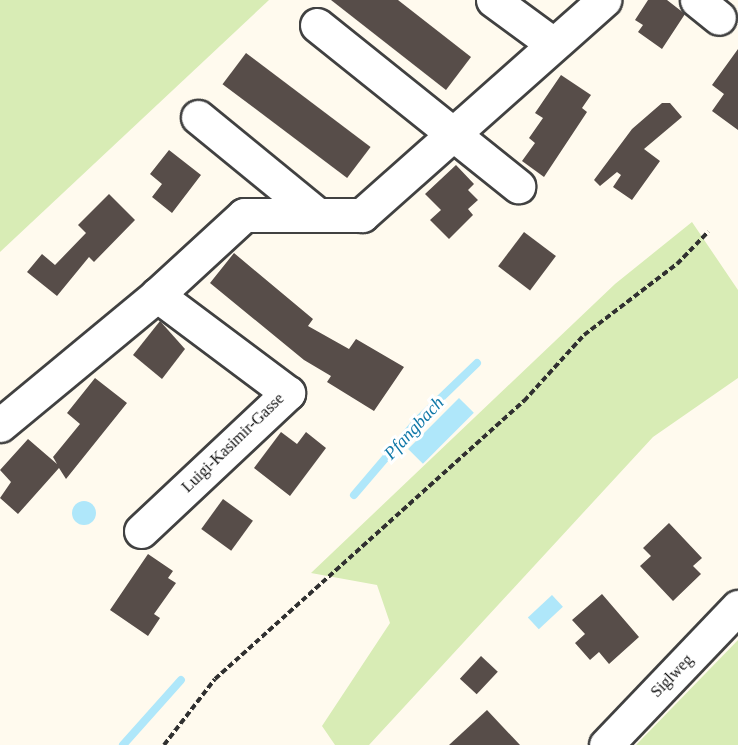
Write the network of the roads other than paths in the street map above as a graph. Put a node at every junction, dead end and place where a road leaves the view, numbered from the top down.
1 (493, 0) edge
2 (604, 0) edge
3 (317, 25) dead end
4 (553, 44) junction
5 (198, 117) dead end
6 (453, 132) junction
7 (518, 186) dead end
8 (313, 211) junction
9 (157, 296) junction
10 (0, 425) edge
11 (141, 531) dead end
12 (738, 607) edge
13 (606, 745) edge

1 - 4 street
2 - 4 street
3 - 6 street
4 - 6 street
5 - 8 street
6 - 7 street
6 - 8 street
8 - 9 street
9 - 10 street
9 - 11 street, Luigi-Kasimir-Gasse
12 - 13 street, Siglweg

